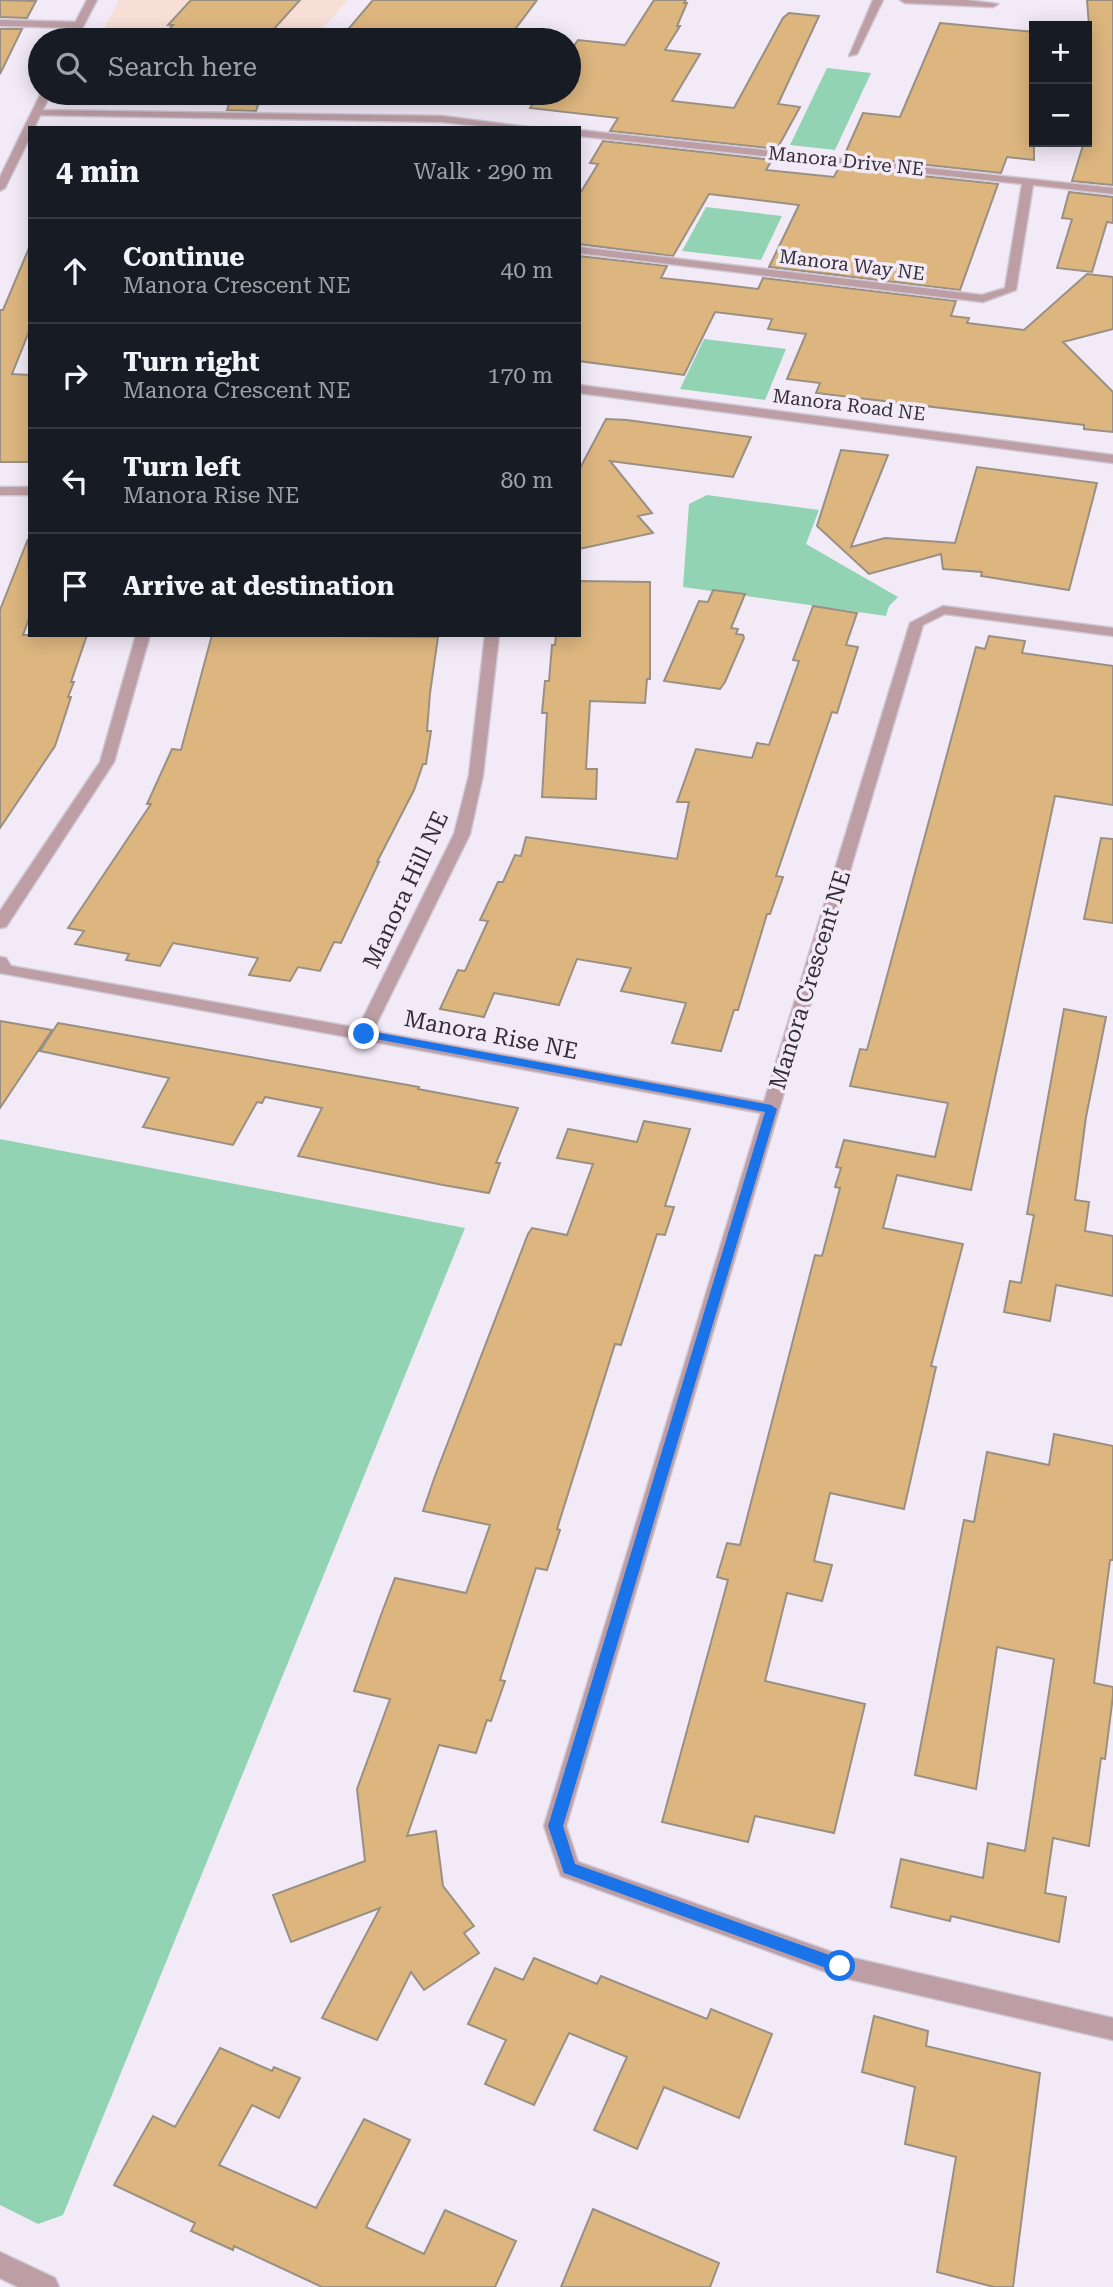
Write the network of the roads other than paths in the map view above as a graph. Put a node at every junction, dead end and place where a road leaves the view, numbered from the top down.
1 (92, 0) edge
2 (878, 0) edge
3 (905, 0) edge
4 (993, 4) dead end
5 (0, 23) edge
6 (78, 25) junction
7 (77, 28) edge
8 (852, 54) dead end
9 (40, 105) edge
10 (36, 113) junction
11 (296, 116) junction
12 (30, 126) edge
13 (294, 126) edge
14 (510, 126) edge
15 (28, 130) edge
16 (581, 133) edge
17 (1028, 182) junction
18 (0, 188) edge
19 (1113, 191) edge
20 (581, 250) edge
21 (581, 389) edge
22 (1113, 459) edge
23 (0, 491) edge
24 (28, 491) edge
25 (1113, 632) edge
26 (142, 637) edge
27 (492, 637) edge
28 (0, 923) edge
29 (0, 962) edge
30 (364, 1034) junction
31 (771, 1109) junction
32 (1113, 2029) edge
33 (0, 2264) edge
34 (46, 2287) edge

1 - 6 street
2 - 8 street
3 - 4 street
5 - 6 street
6 - 7 street
9 - 10 street
10 - 11 street
10 - 12 street
11 - 13 street
11 - 14 street
15 - 18 street
16 - 17 street, Manora Drive NE
17 - 19 street, Manora Drive NE
17 - 20 street, Manora Way NE
21 - 22 street, Manora Road NE
23 - 24 street
25 - 31 street, Manora Crescent NE
26 - 28 street
27 - 30 street, Manora Hill NE
29 - 30 street, Manora Rise NE
30 - 31 street, Manora Rise NE
31 - 32 street, Manora Crescent NE
33 - 34 street

